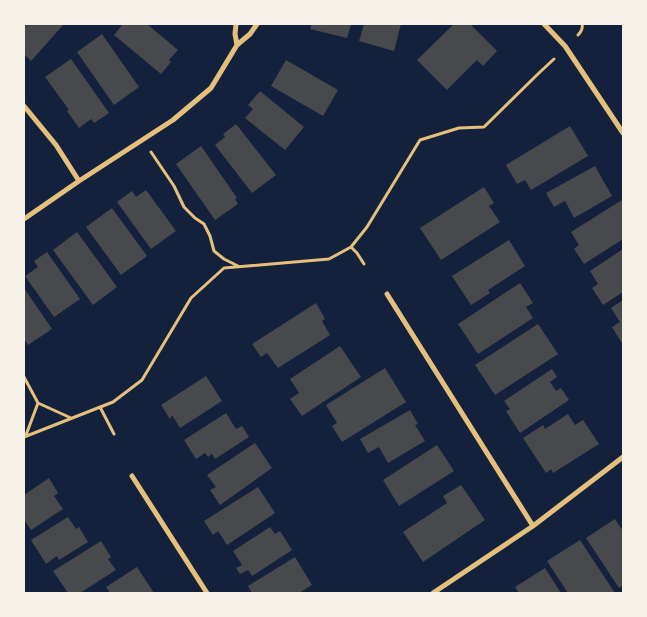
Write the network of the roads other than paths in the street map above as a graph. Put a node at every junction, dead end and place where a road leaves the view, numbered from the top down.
1 (236, 24) edge
2 (257, 24) edge
3 (544, 24) edge
4 (238, 45) junction
5 (24, 106) edge
6 (623, 133) edge
7 (79, 181) junction
8 (24, 220) edge
9 (387, 294) dead end
10 (623, 457) edge
11 (132, 476) dead end
12 (533, 526) junction
13 (207, 593) edge
14 (433, 593) edge

1 - 4 street
2 - 4 street
3 - 6 street
4 - 7 street
5 - 7 street
7 - 8 street
9 - 12 street
10 - 12 street
11 - 13 street
12 - 14 street

